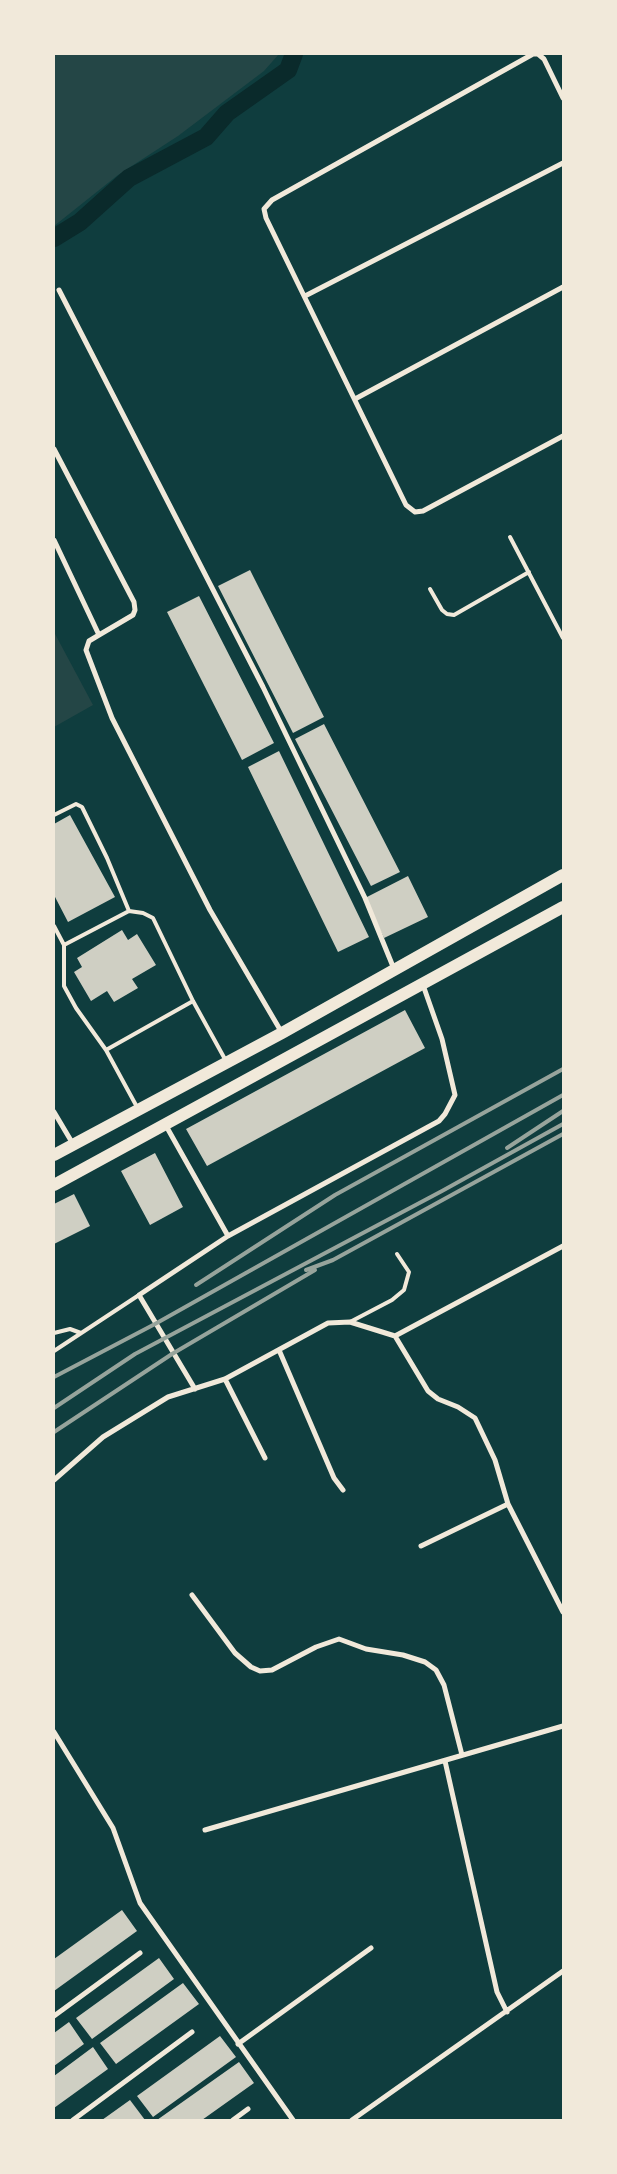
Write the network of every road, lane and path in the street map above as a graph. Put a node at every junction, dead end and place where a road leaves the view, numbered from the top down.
1 (538, 54) edge
2 (563, 98) edge
3 (563, 163) edge
4 (563, 287) edge
5 (59, 290) dead end
6 (305, 296) junction
7 (354, 399) junction
8 (563, 436) edge
9 (54, 449) edge
10 (510, 537) dead end
11 (54, 540) edge
12 (529, 572) junction
13 (430, 590) dead end
14 (99, 635) junction
15 (563, 638) edge
16 (54, 815) edge
17 (563, 875) edge
18 (563, 907) edge
19 (129, 910) junction
20 (54, 926) edge
21 (64, 945) junction
22 (394, 970) junction
23 (423, 985) junction
24 (193, 1001) junction
25 (282, 1034) junction
26 (106, 1050) junction
27 (227, 1063) junction
28 (139, 1110) junction
29 (54, 1112) edge
30 (165, 1124) junction
31 (73, 1144) junction
32 (54, 1155) edge
33 (54, 1185) edge
34 (228, 1236) junction
35 (563, 1246) edge
36 (397, 1254) dead end
37 (139, 1295) junction
38 (350, 1322) junction
39 (54, 1333) edge
40 (81, 1333) junction
41 (395, 1336) junction
42 (279, 1350) junction
43 (54, 1351) edge
44 (225, 1379) junction
45 (195, 1389) junction
46 (265, 1458) dead end
47 (54, 1480) edge
48 (343, 1490) dead end
49 (508, 1504) junction
50 (421, 1546) dead end
51 (192, 1595) dead end
52 (563, 1612) edge
53 (563, 1726) edge
54 (54, 1732) edge
55 (462, 1755) junction
56 (445, 1761) junction
57 (205, 1830) dead end
58 (371, 1948) dead end
59 (140, 1953) dead end
60 (563, 1972) edge
61 (507, 2012) junction
62 (54, 2016) edge
63 (192, 2032) dead end
64 (238, 2044) junction
65 (248, 2109) dead end
66 (72, 2120) edge
67 (233, 2120) edge
68 (293, 2120) edge
69 (352, 2120) edge

1 - 2 street
1 - 6 street
3 - 6 street
4 - 7 street
5 - 22 street
6 - 7 street
7 - 8 street
9 - 14 street
10 - 12 lane
11 - 14 street
12 - 13 lane
12 - 15 lane
14 - 25 street
16 - 19 lane
17 - 22 main road
18 - 23 main road
19 - 21 lane
19 - 24 lane
20 - 21 lane
21 - 26 lane
22 - 25 main road
23 - 30 main road
23 - 34 street
24 - 26 lane
24 - 27 lane
25 - 27 main road
26 - 28 lane
27 - 28 main road
28 - 31 main road
29 - 31 street
30 - 33 main road
30 - 34 street
31 - 32 main road
34 - 37 street
35 - 41 street
36 - 38 lane
37 - 40 lane
37 - 45 street
38 - 41 street
38 - 42 street
39 - 40 lane
40 - 43 lane
41 - 49 street
42 - 44 street
42 - 48 street
44 - 45 street
44 - 46 street
45 - 47 street
49 - 50 street
49 - 52 street
51 - 55 street
53 - 55 street
54 - 64 street
55 - 56 street
56 - 57 street
56 - 61 street
58 - 64 street
59 - 62 street
60 - 61 street
61 - 69 street
63 - 66 street
64 - 68 street
65 - 67 street

